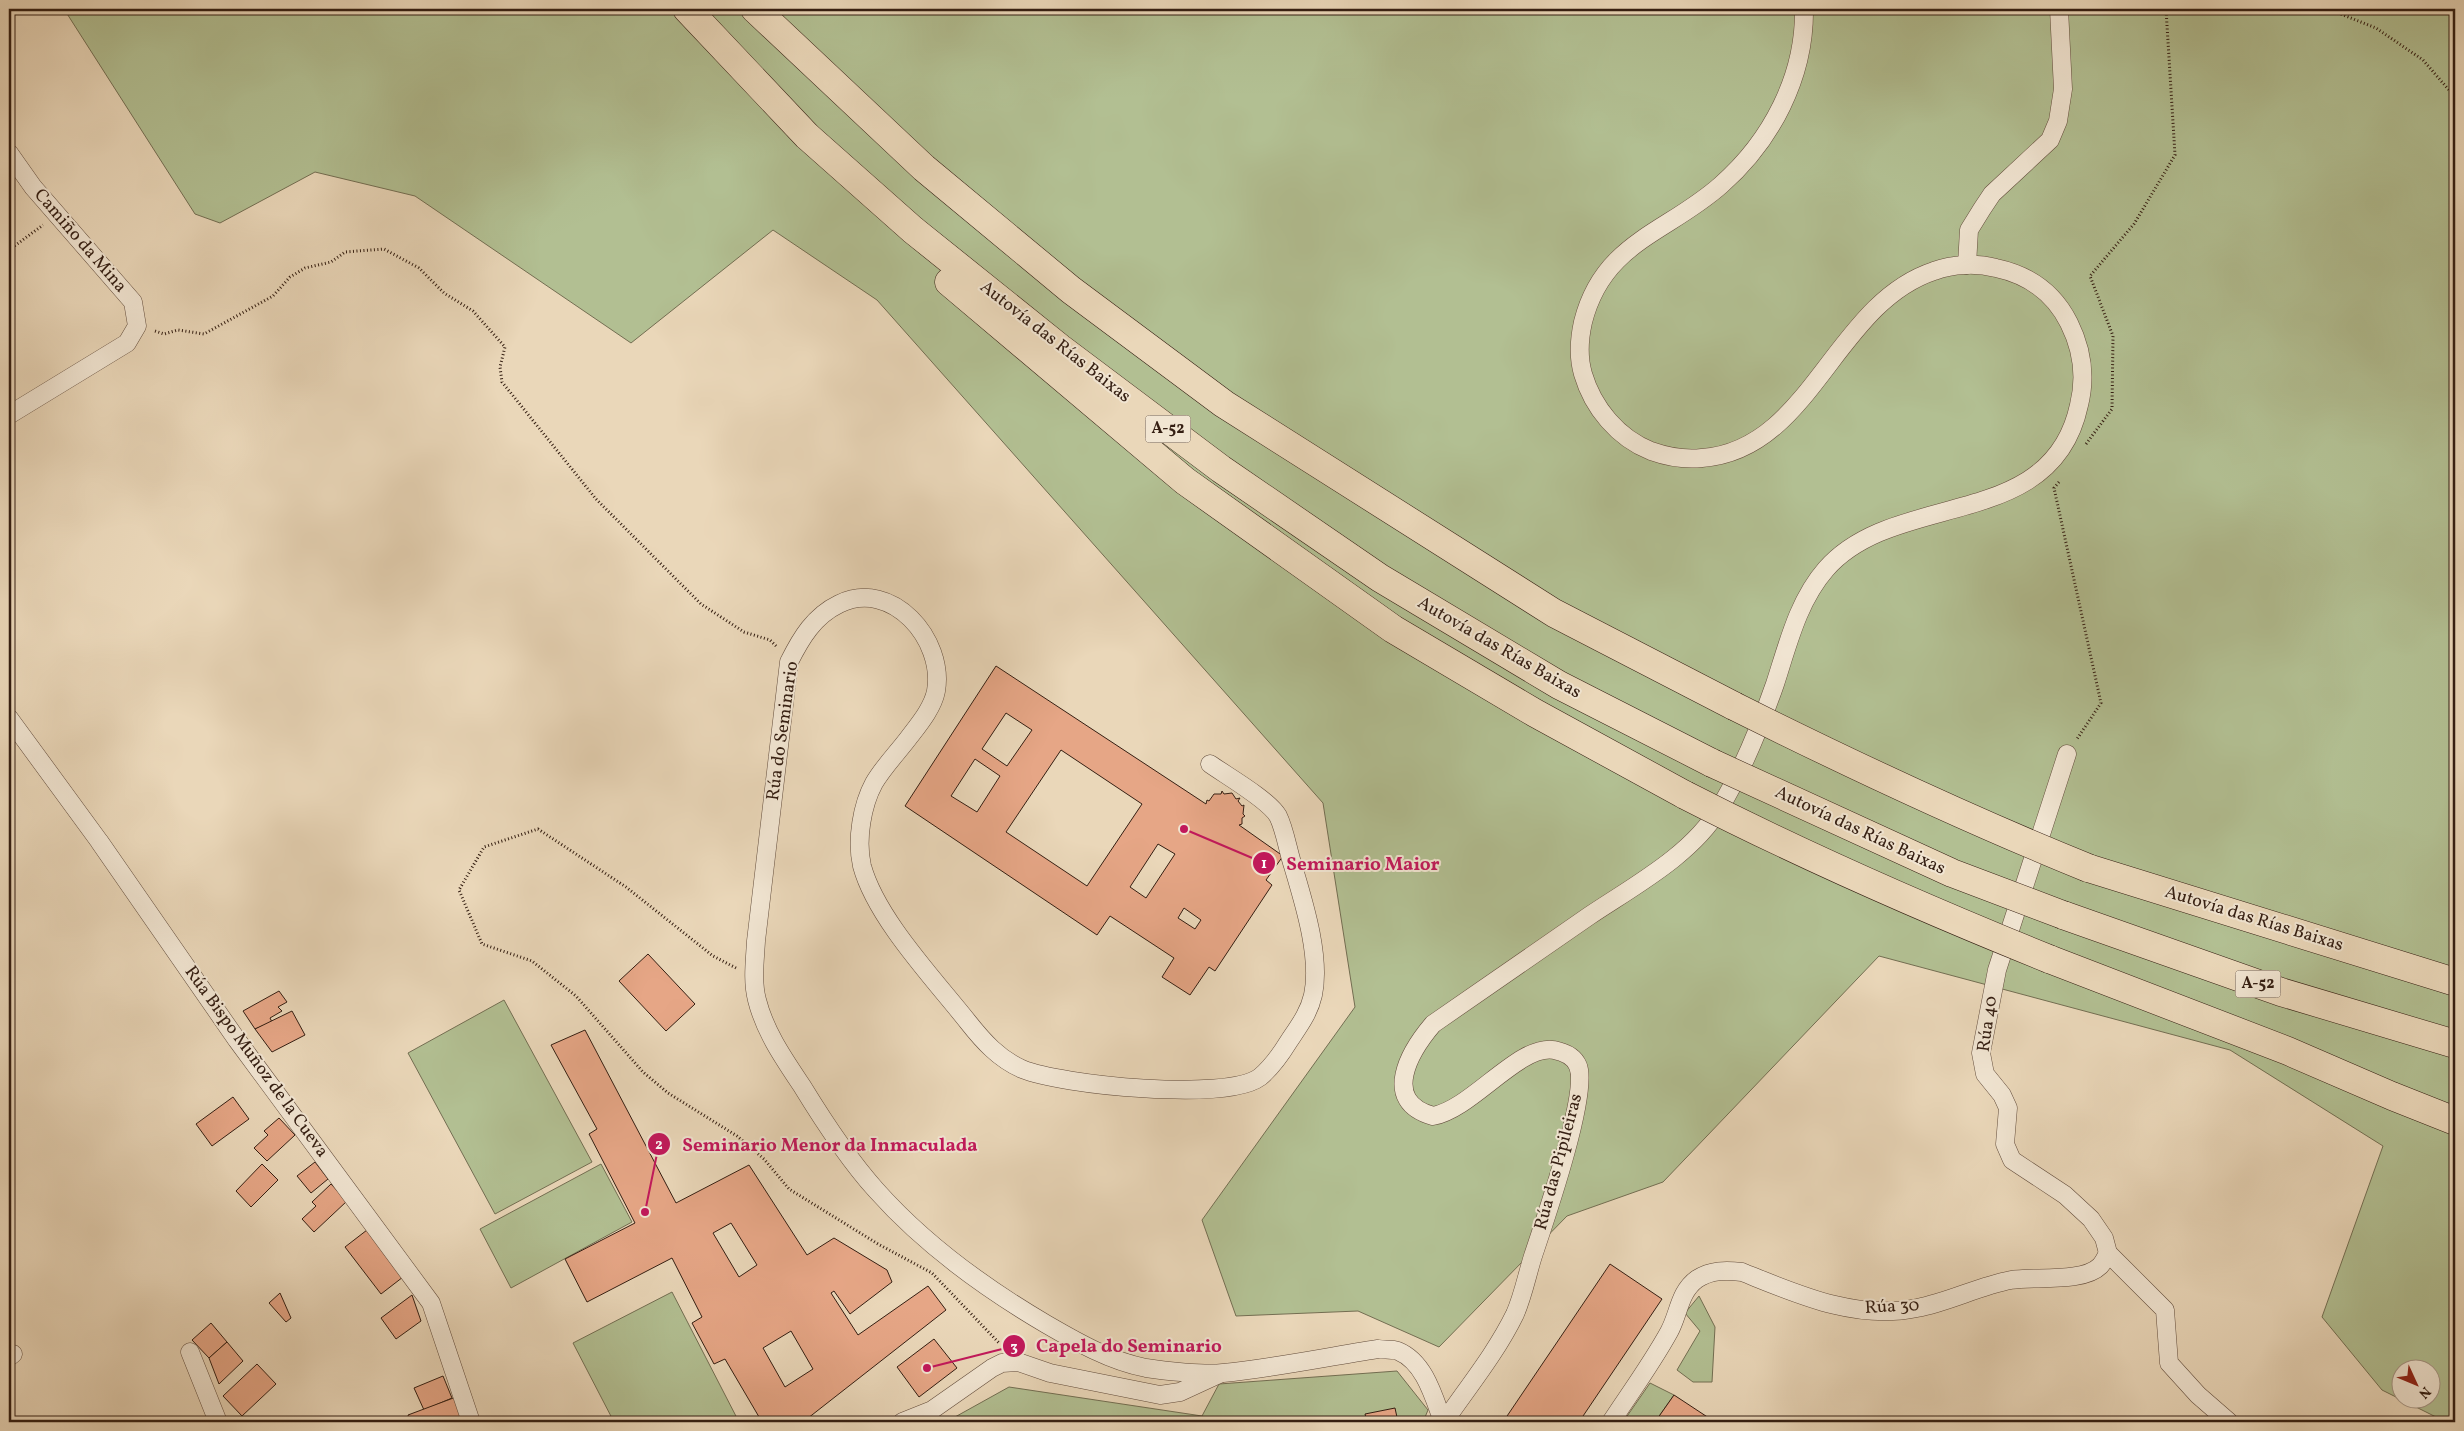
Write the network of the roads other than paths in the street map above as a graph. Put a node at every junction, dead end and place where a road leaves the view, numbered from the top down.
1 (687, 9) edge
2 (755, 9) edge
3 (1804, 9) edge
4 (2059, 9) edge
5 (807, 136) junction
6 (9, 153) edge
7 (1967, 265) junction
8 (9, 415) edge
9 (9, 718) edge
10 (2067, 754) road end
11 (1210, 764) dead end
12 (2455, 982) edge
13 (2455, 1044) edge
14 (2455, 1121) edge
15 (2108, 1253) junction
16 (190, 1352) dead end
17 (1220, 1374) junction
18 (218, 1422) edge
19 (471, 1422) edge
20 (902, 1422) edge
21 (1444, 1422) edge
22 (1611, 1422) edge
23 (2230, 1422) edge

1 - 5 highway, Autovía das Rías Baixas / A-52
2 - 12 highway, Autovía das Rías Baixas, bridge
3 - 7 street
4 - 7 street
5 - 13 highway, Autovía das Rías Baixas / A-52, bridge
5 - 14 highway, bridge
6 - 8 street, Camiño da Mina
7 - 21 street, Rúa das Pipileiras
9 - 19 street, Rúa Bispo Muñoz de la Cueva
10 - 15 street, Rúa 40
11 - 17 street, Rúa do Seminario
15 - 22 street, Rúa 30
15 - 23 street
16 - 18 street
17 - 20 street
17 - 21 street, Rúa do Seminario

